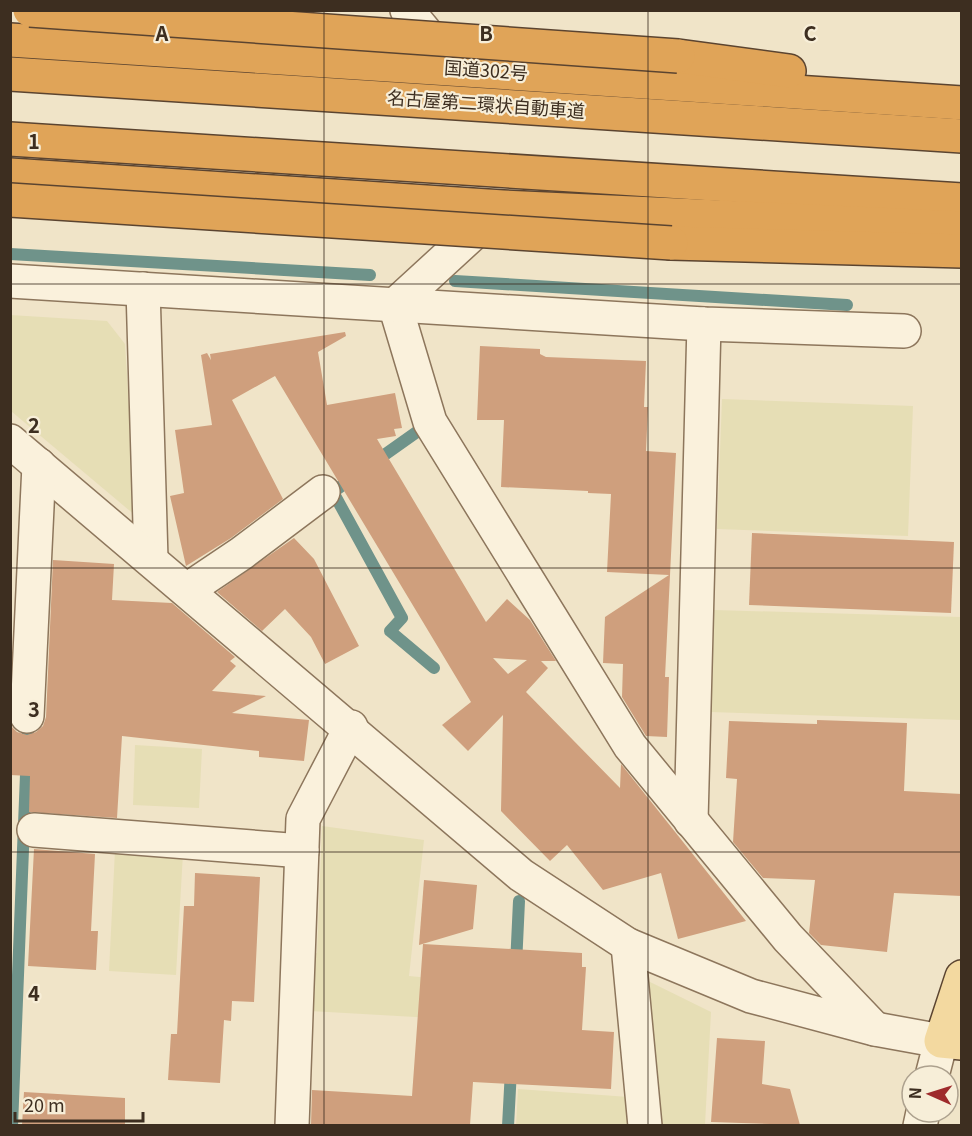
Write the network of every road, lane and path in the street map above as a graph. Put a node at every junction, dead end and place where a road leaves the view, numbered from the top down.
1 (30, 10) edge
2 (407, 10) edge
3 (10, 40) edge
4 (455, 69) junction
5 (10, 74) edge
6 (962, 95) edge
7 (962, 103) edge
8 (962, 136) edge
9 (10, 138) edge
10 (10, 175) edge
11 (10, 200) edge
12 (962, 200) edge
13 (503, 207) junction
14 (962, 228) edge
15 (962, 251) edge
16 (10, 281) edge
17 (143, 289) junction
18 (395, 305) junction
19 (704, 324) junction
20 (904, 331) dead end
21 (10, 441) edge
22 (39, 465) junction
23 (323, 492) dead end
24 (151, 559) junction
25 (188, 590) junction
26 (27, 716) dead end
27 (351, 727) junction
28 (691, 821) junction
29 (34, 830) dead end
30 (302, 851) junction
31 (628, 945) junction
32 (962, 977) edge
33 (875, 1029) junction
34 (951, 1042) edge
35 (939, 1064) edge
36 (292, 1125) edge
37 (645, 1125) edge

1 - 6 highway, bridge
2 - 4 street
3 - 4 highway, 国道302号
4 - 7 highway, 国道302号
5 - 8 highway, 名古屋第二環状自動車道
9 - 12 highway
10 - 13 highway
11 - 15 highway, bridge
13 - 14 highway
13 - 18 street
16 - 17 street
17 - 18 street
17 - 24 street
18 - 19 street
18 - 28 street
19 - 20 street
19 - 28 street
21 - 22 street
22 - 24 street
22 - 26 street
23 - 25 street
24 - 25 street
25 - 27 street
27 - 30 street
27 - 31 street
28 - 33 street
29 - 30 street
30 - 36 street
31 - 33 street
31 - 37 street
32 - 34 main road
33 - 34 street
34 - 35 street

